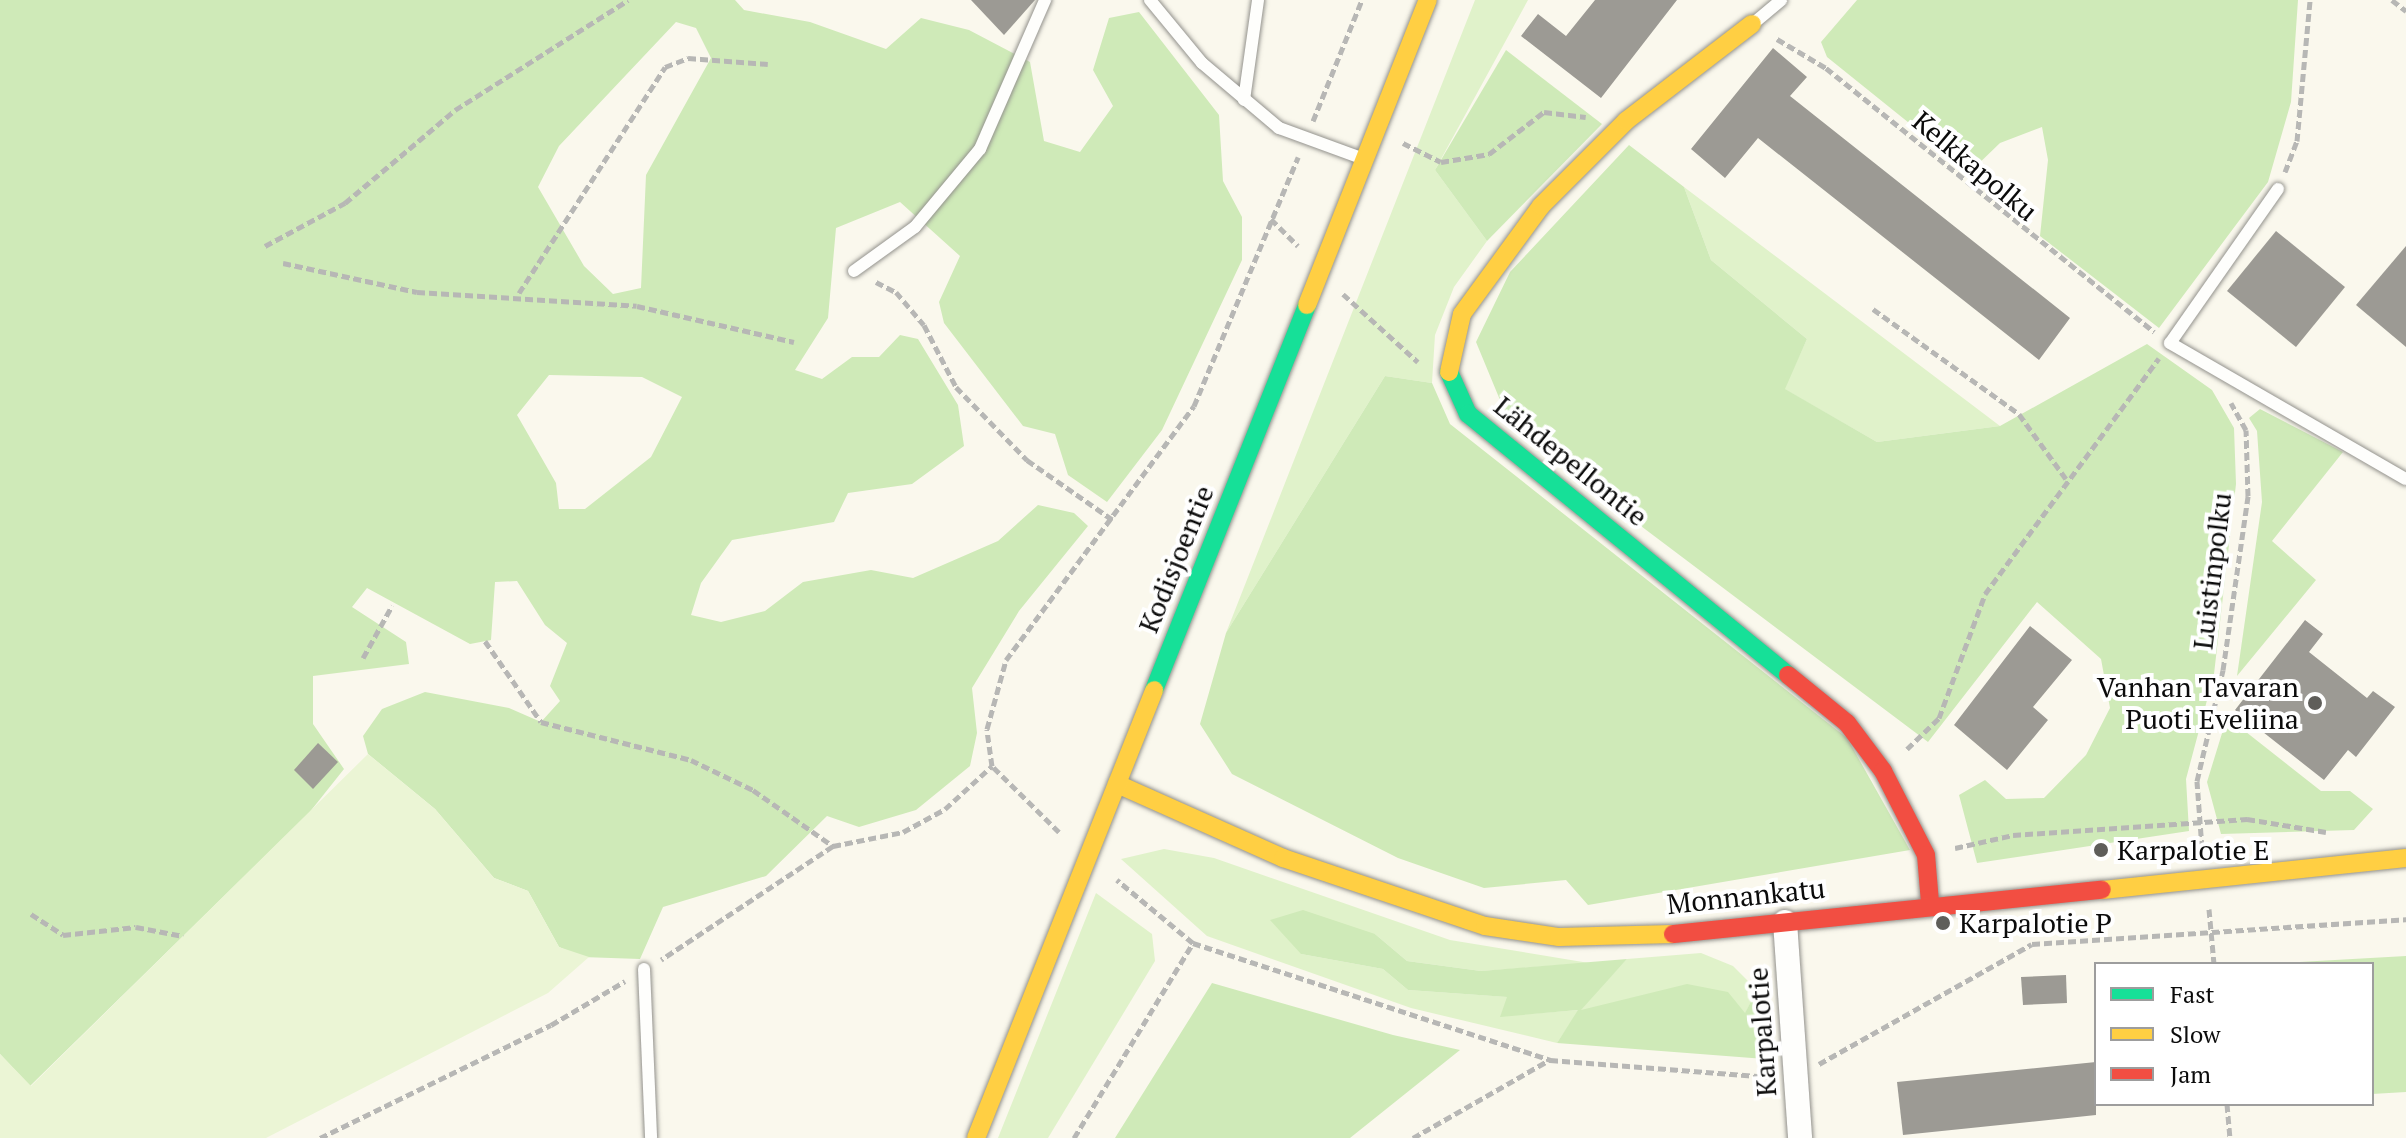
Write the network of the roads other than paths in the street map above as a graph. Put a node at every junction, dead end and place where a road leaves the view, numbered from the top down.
1 (1045, 0) edge
2 (1150, 0) edge
3 (1258, 0) edge
4 (1428, 0) edge
5 (1781, 0) edge
6 (1752, 24) joint
7 (1244, 100) junction
8 (1364, 159) junction
9 (2278, 189) road end
10 (854, 271) road end
11 (2406, 479) edge
12 (1117, 784) junction
13 (2406, 858) edge
14 (1930, 903) junction
15 (1785, 922) junction
16 (644, 969) road end
17 (651, 1138) edge
18 (976, 1138) edge
19 (1800, 1138) edge

1 - 10 lane
2 - 7 lane
3 - 7 lane
4 - 8 street, Kodisjoentie
5 - 6 lane
6 - 14 street, Lähdepellontie
7 - 8 lane
8 - 12 street, Kodisjoentie
9 - 11 lane
12 - 15 street, Monnankatu
12 - 18 street, Kodisjoentie
13 - 14 street, Monnankatu
14 - 15 street, Monnankatu
15 - 19 street, Karpalotie
16 - 17 lane

